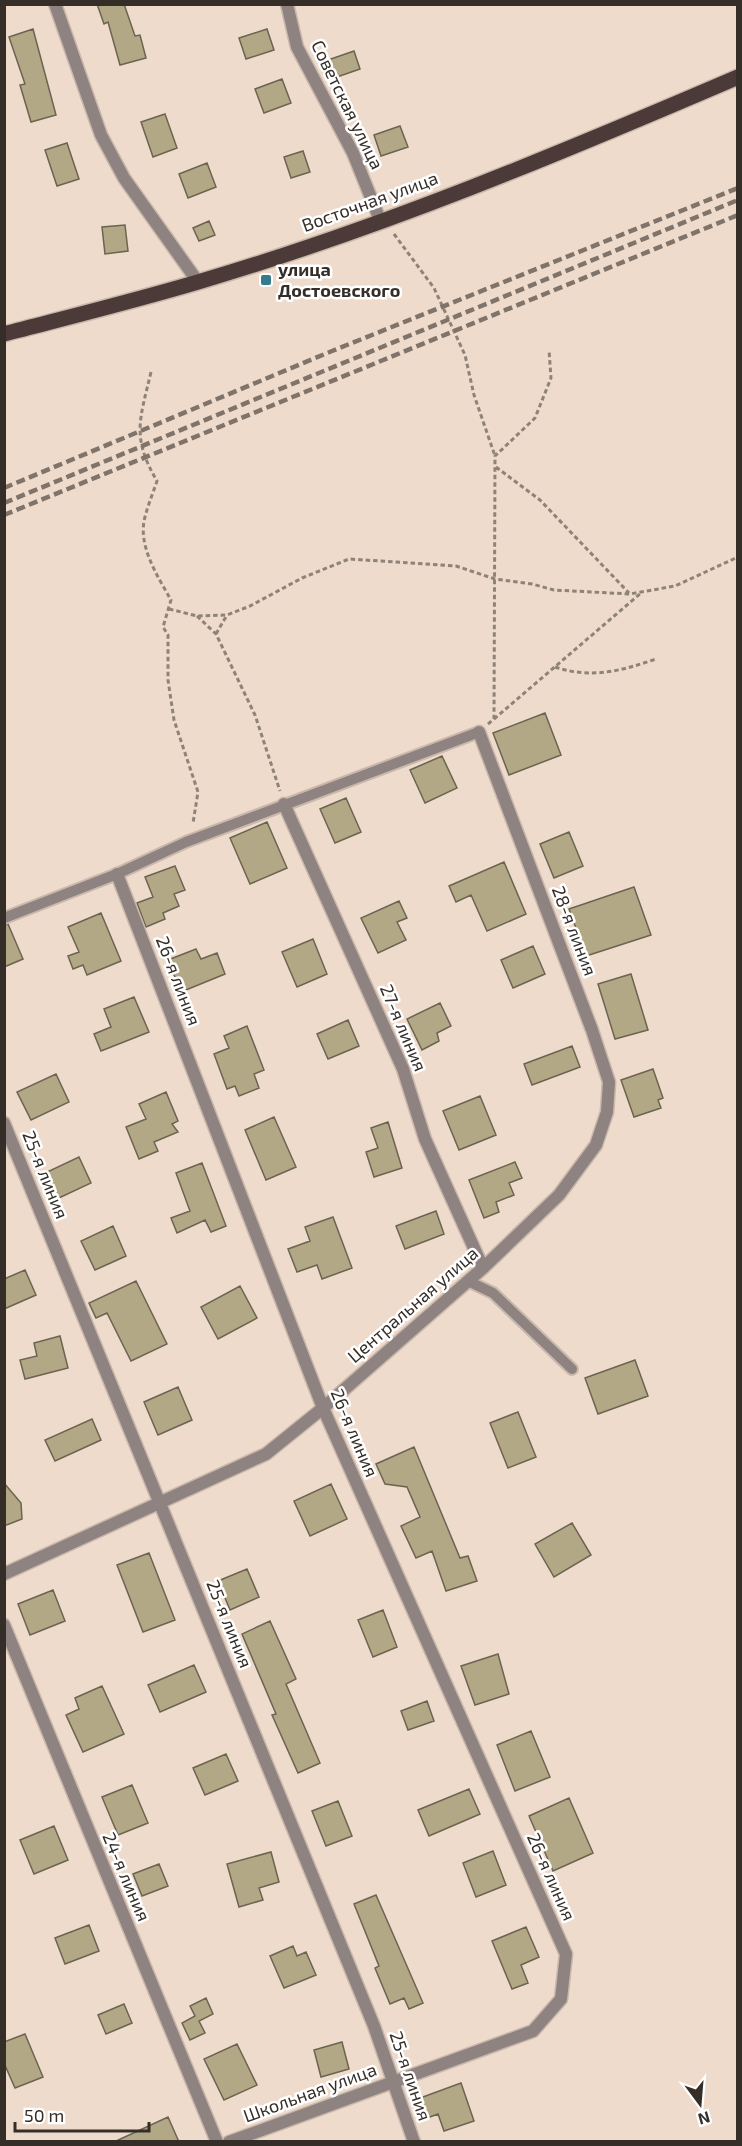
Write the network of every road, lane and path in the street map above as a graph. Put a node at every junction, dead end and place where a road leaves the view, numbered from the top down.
1 (55, 4) edge
2 (287, 4) edge
3 (738, 78) edge
4 (380, 220) junction
5 (198, 282) junction
6 (4, 334) edge
7 (549, 350) dead end
8 (151, 372) dead end
9 (495, 456) junction
10 (496, 466) junction
11 (738, 557) edge
12 (495, 579) junction
13 (642, 592) junction
14 (630, 594) junction
15 (169, 609) junction
16 (227, 615) junction
17 (197, 616) junction
18 (216, 634) junction
19 (656, 659) dead end
20 (555, 668) junction
21 (494, 719) junction
22 (479, 732) junction
23 (284, 804) junction
24 (186, 842) junction
25 (117, 874) junction
26 (4, 918) edge
27 (4, 1123) edge
28 (596, 1145) joint
29 (483, 1268) junction
30 (468, 1281) junction
31 (572, 1369) dead end
32 (323, 1408) junction
33 (159, 1501) junction
34 (4, 1574) edge
35 (4, 1625) edge
36 (561, 1999) joint
37 (391, 2082) junction
38 (217, 2142) edge
39 (230, 2142) edge
40 (414, 2142) edge

1 - 5 street
2 - 4 street, Советская улица
3 - 4 main road, Восточная улица
4 - 5 main road, Восточная улица
4 - 9 path
5 - 6 main road, Восточная улица
7 - 9 path
8 - 15 path
9 - 10 path
10 - 12 path
10 - 14 path
11 - 13 path
12 - 14 path
12 - 16 path
12 - 21 path
13 - 14 path
13 - 20 path
15 - 17 path
15 - 24 path
16 - 17 path
16 - 18 path
17 - 18 path
18 - 23 path
19 - 20 path
20 - 21 path
21 - 22 path
22 - 23 lane
22 - 28 street, 28-я линия
23 - 24 lane
23 - 29 street, 27-я линия
24 - 25 lane
25 - 26 lane
25 - 32 street, 26-я линия
27 - 33 street, 25-я линия
28 - 29 street, Центральная улица
29 - 30 street, Центральная улица
30 - 31 lane
30 - 32 street, Центральная улица
32 - 33 street, Центральная улица
32 - 36 street, 26-я линия
33 - 34 street, Центральная улица
33 - 37 street, 25-я линия
35 - 38 street, 24-я линия
36 - 37 street, Школьная улица
37 - 39 street, Школьная улица
37 - 40 street, 25-я линия

